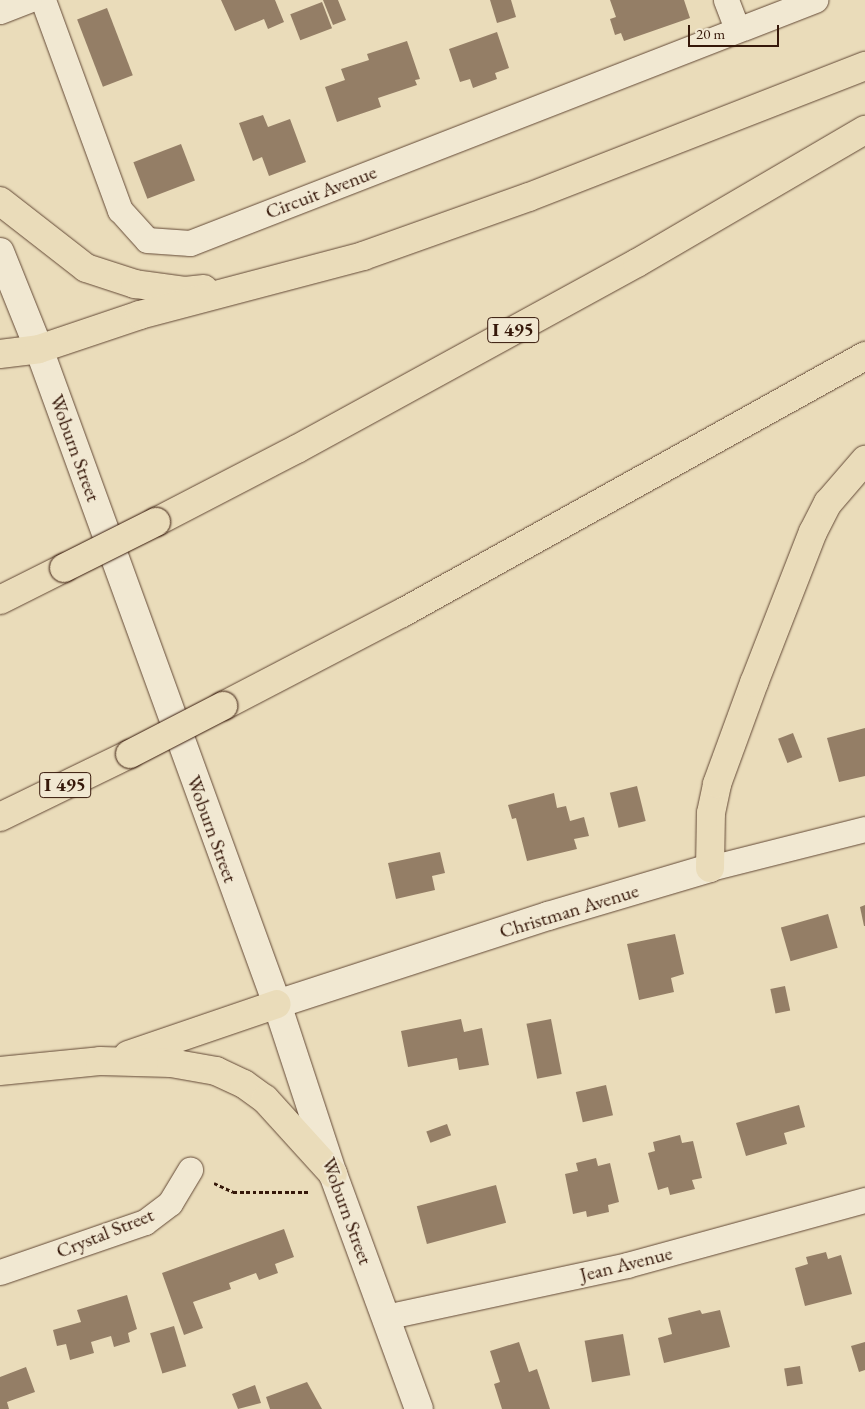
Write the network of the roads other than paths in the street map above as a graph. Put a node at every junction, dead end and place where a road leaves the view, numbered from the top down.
1 (29, 0) edge
2 (43, 0) edge
3 (726, 0) edge
4 (815, 0) edge
5 (0, 11) edge
6 (738, 29) junction
7 (865, 66) edge
8 (865, 130) edge
9 (0, 201) edge
10 (0, 252) edge
11 (255, 285) junction
12 (39, 349) junction
13 (0, 354) edge
14 (865, 356) edge
15 (865, 460) edge
16 (0, 600) edge
17 (0, 816) edge
18 (865, 829) edge
19 (710, 868) junction
20 (277, 1004) junction
21 (100, 1062) junction
22 (0, 1071) edge
23 (190, 1170) road end
24 (336, 1183) junction
25 (865, 1200) edge
26 (0, 1272) edge
27 (385, 1317) junction
28 (419, 1409) edge

1 - 5 street
2 - 6 street, Circuit Avenue
3 - 6 street
4 - 6 street, Circuit Avenue
7 - 11 highway
8 - 16 highway, I 495, bridge
9 - 11 highway
10 - 12 main road, Woburn Street
11 - 12 highway
12 - 13 highway
12 - 20 main road, Woburn Street
14 - 17 highway, I 495, bridge
15 - 19 highway
18 - 19 street, Christman Avenue
19 - 20 main road, Christman Avenue
20 - 21 highway
20 - 24 main road, Woburn Street
21 - 22 highway
21 - 24 highway
23 - 26 street, Crystal Street
24 - 27 main road, Woburn Street
25 - 27 street, Jean Avenue
27 - 28 main road, Woburn Street

